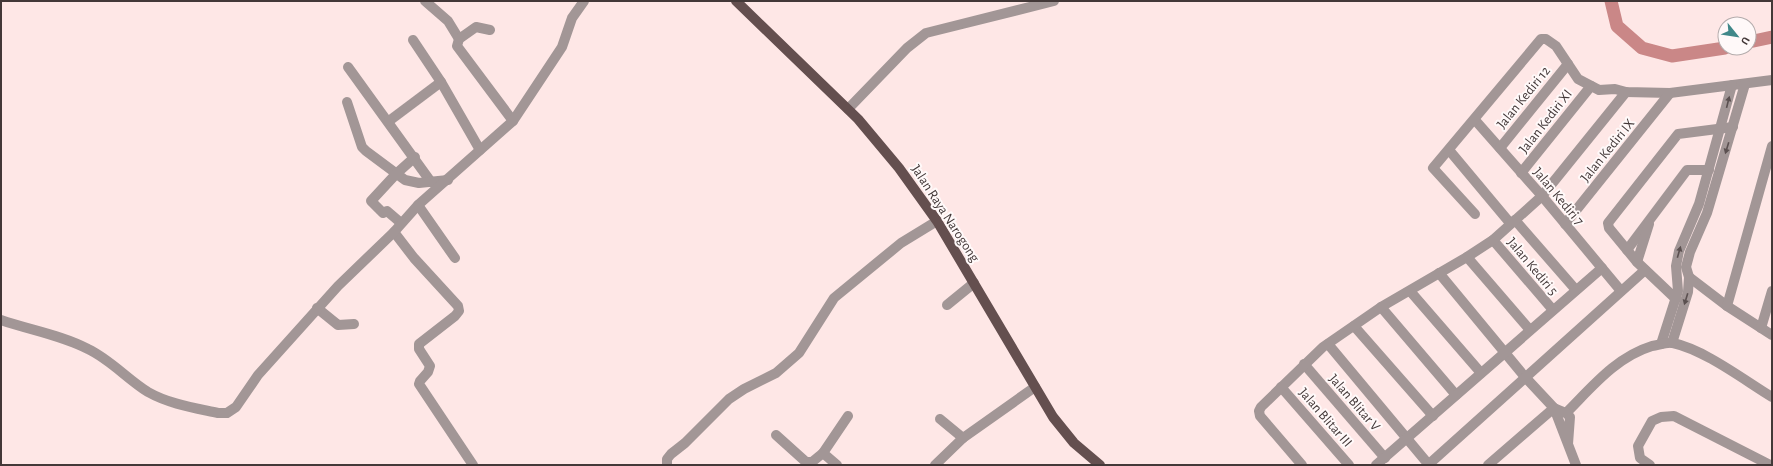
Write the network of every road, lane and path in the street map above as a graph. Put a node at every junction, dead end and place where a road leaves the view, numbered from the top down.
1 (425, 1) edge
2 (584, 1) edge
3 (736, 1) edge
4 (1054, 1) edge
5 (490, 30) dead end
6 (460, 39) junction
7 (413, 40) dead end
8 (1568, 64) junction
9 (348, 67) dead end
10 (1772, 80) edge
11 (440, 82) junction
12 (1745, 84) junction
13 (1732, 85) junction
14 (1591, 86) junction
15 (1626, 92) junction
16 (1670, 93) junction
17 (347, 102) dead end
18 (848, 109) junction
19 (1475, 120) junction
20 (389, 121) junction
21 (513, 121) junction
22 (1733, 127) junction
23 (1721, 129) junction
24 (1772, 146) edge
25 (1500, 148) junction
26 (480, 150) junction
27 (1449, 150) junction
28 (415, 158) junction
29 (1770, 165) edge
30 (1709, 170) junction
31 (396, 174) junction
32 (1521, 174) junction
33 (448, 180) junction
34 (432, 182) junction
35 (1542, 196) junction
36 (418, 205) junction
37 (1475, 214) dead end
38 (1650, 219) junction
39 (937, 221) junction
40 (1512, 222) junction
41 (401, 223) junction
42 (1565, 224) junction
43 (394, 232) junction
44 (1493, 240) junction
45 (1627, 250) junction
46 (1467, 257) junction
47 (455, 258) dead end
48 (1637, 262) junction
49 (1602, 268) junction
50 (1645, 270) junction
51 (1439, 273) junction
52 (1689, 277) junction
53 (974, 283) junction
54 (1576, 290) junction
55 (1772, 290) edge
56 (1410, 291) junction
57 (1621, 291) junction
58 (1676, 299) junction
59 (947, 305) dead end
60 (1727, 306) junction
61 (1381, 307) junction
62 (318, 308) junction
63 (1553, 310) junction
64 (1, 320) edge
65 (354, 324) dead end
66 (1354, 326) junction
67 (1761, 328) junction
68 (1530, 330) junction
69 (1772, 334) edge
70 (1672, 343) junction
71 (1328, 344) junction
72 (1661, 344) junction
73 (1506, 352) junction
74 (1304, 364) junction
75 (1481, 373) junction
76 (1525, 377) junction
77 (1281, 386) junction
78 (1035, 387) junction
79 (1456, 395) junction
80 (1772, 397) edge
81 (1554, 408) junction
82 (1566, 413) junction
83 (848, 416) dead end
84 (1433, 416) junction
85 (940, 418) dead end
86 (776, 435) dead end
87 (963, 438) junction
88 (1406, 438) junction
89 (1568, 444) junction
90 (823, 453) junction
91 (1385, 458) junction
92 (1646, 464) edge
93 (473, 465) edge
94 (668, 465) edge
95 (837, 465) edge
96 (935, 465) edge
97 (1100, 465) edge
98 (1302, 465) edge
99 (1350, 465) edge
100 (1376, 465) edge
101 (1428, 465) edge
102 (1488, 465) edge
103 (1576, 465) edge
104 (1770, 465) edge

1 - 6 street
2 - 21 street
3 - 18 main road, Jalan Raya Narogong
4 - 18 street
5 - 6 street
6 - 21 street
7 - 11 street
8 - 14 street
8 - 19 street
8 - 25 street, Jalan Kediri 12
9 - 20 street
10 - 12 street
11 - 20 street
11 - 26 street
12 - 13 street
12 - 22 street
13 - 16 street
23 -> 13 street
14 - 15 street
14 - 32 street, Jalan Kediri XI
15 - 16 street
15 - 35 street
16 - 42 street, Jalan Kediri IX
17 - 31 street
18 - 39 main road, Jalan Raya Narogong
19 - 25 street, Jalan Kediri 7
19 - 27 street
20 - 28 street
21 - 26 street
22 - 23 street
22 -> 52 street
23 - 30 street
23 - 45 street
24 - 29 street
25 - 32 street, Jalan Kediri 7
26 - 33 street
27 - 37 street
27 - 40 street
28 - 31 street
28 - 34 street
29 - 60 street
30 - 38 street
58 -> 30 street
31 - 34 street
31 - 41 street
32 - 35 street, Jalan Kediri 7
33 - 34 street
33 - 36 street
35 - 40 street
35 - 42 street, Jalan Kediri 7
36 - 41 street
36 - 47 street
38 - 45 street
38 - 48 street
39 - 53 main road, Jalan Raya Narogong
39 - 94 street
40 - 44 street
40 - 54 street
41 - 43 street
42 - 49 street, Jalan Kediri 7
43 - 62 street
43 - 93 street
44 - 46 street
44 - 63 street, Jalan Kediri 5
45 - 48 street
46 - 51 street
46 - 68 street
48 - 50 street
49 - 54 street
49 - 57 street, Jalan Kediri 7
50 - 57 street
50 - 58 street
51 - 56 street
51 - 73 street
52 - 60 street
52 -> 70 street
53 - 59 street
53 - 78 main road, Jalan Raya Narogong
54 - 63 street
55 - 67 street
56 - 61 street
56 - 75 street
57 - 76 street
58 - 72 street
60 - 67 street
61 - 66 street
61 - 79 street
62 - 64 street
62 - 65 street
63 - 68 street
66 - 71 street
66 - 84 street
67 - 69 street
68 - 73 street
70 - 72 street
70 - 80 street
71 - 74 street
71 - 88 street
72 - 82 street
73 - 75 street
73 - 76 street
74 - 77 street
74 - 91 street, Jalan Blitar V
75 - 79 street
76 - 81 street
76 - 101 street
77 - 98 street
77 - 99 street, Jalan Blitar III
78 - 87 street
78 - 97 main road, Jalan Raya Narogong
79 - 84 street
81 - 82 street
81 - 89 street
81 - 102 street
82 - 89 street
83 - 90 street
84 - 88 street
85 - 87 street
86 - 90 street
87 - 96 street
88 - 91 street
88 - 101 street
89 - 103 street
90 - 95 street
91 - 100 street
92 - 104 street

